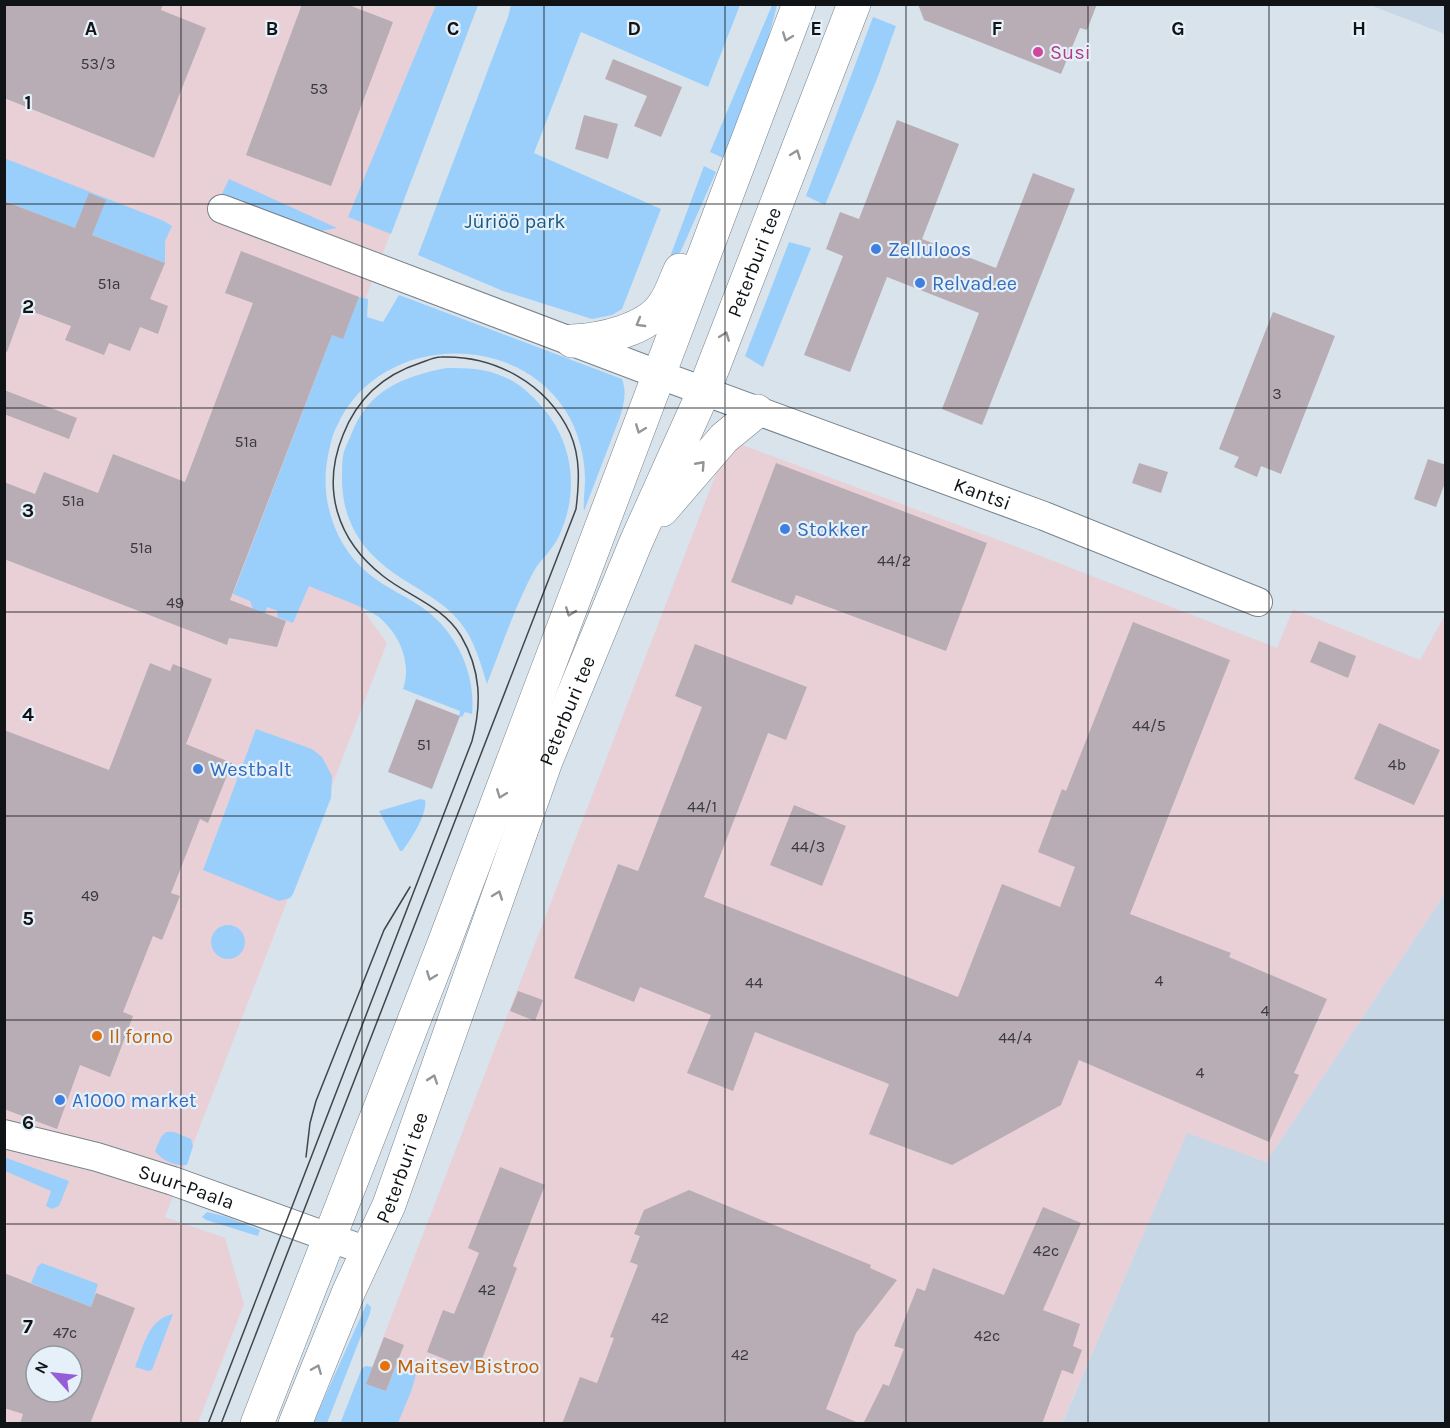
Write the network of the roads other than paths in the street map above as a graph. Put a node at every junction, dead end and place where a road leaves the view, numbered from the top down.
1 (799, 4) edge
2 (854, 4) edge
3 (737, 170) junction
4 (222, 209) dead end
5 (572, 341) junction
6 (660, 375) junction
7 (704, 390) junction
8 (757, 411) junction
9 (636, 542) junction
10 (1258, 602) dead end
11 (4, 1134) edge
12 (329, 1237) junction
13 (367, 1251) junction
14 (257, 1424) edge
15 (295, 1424) edge

1 -> 3 highway, Peterburi tee
7 -> 2 highway, Peterburi tee
3 -> 5 highway
3 - 6 highway, Peterburi tee
4 - 5 street, Kantsi
5 - 6 street, Kantsi
6 - 7 street, Kantsi
6 -> 12 highway, Peterburi tee
7 - 8 street, Kantsi
7 - 9 highway, Peterburi tee
9 -> 8 highway
8 - 10 street, Kantsi
13 -> 9 highway, Peterburi tee
11 - 12 street, Suur-Paala
12 - 13 street, Suur-Paala
12 - 14 highway, Peterburi tee
15 -> 13 highway, Peterburi tee

